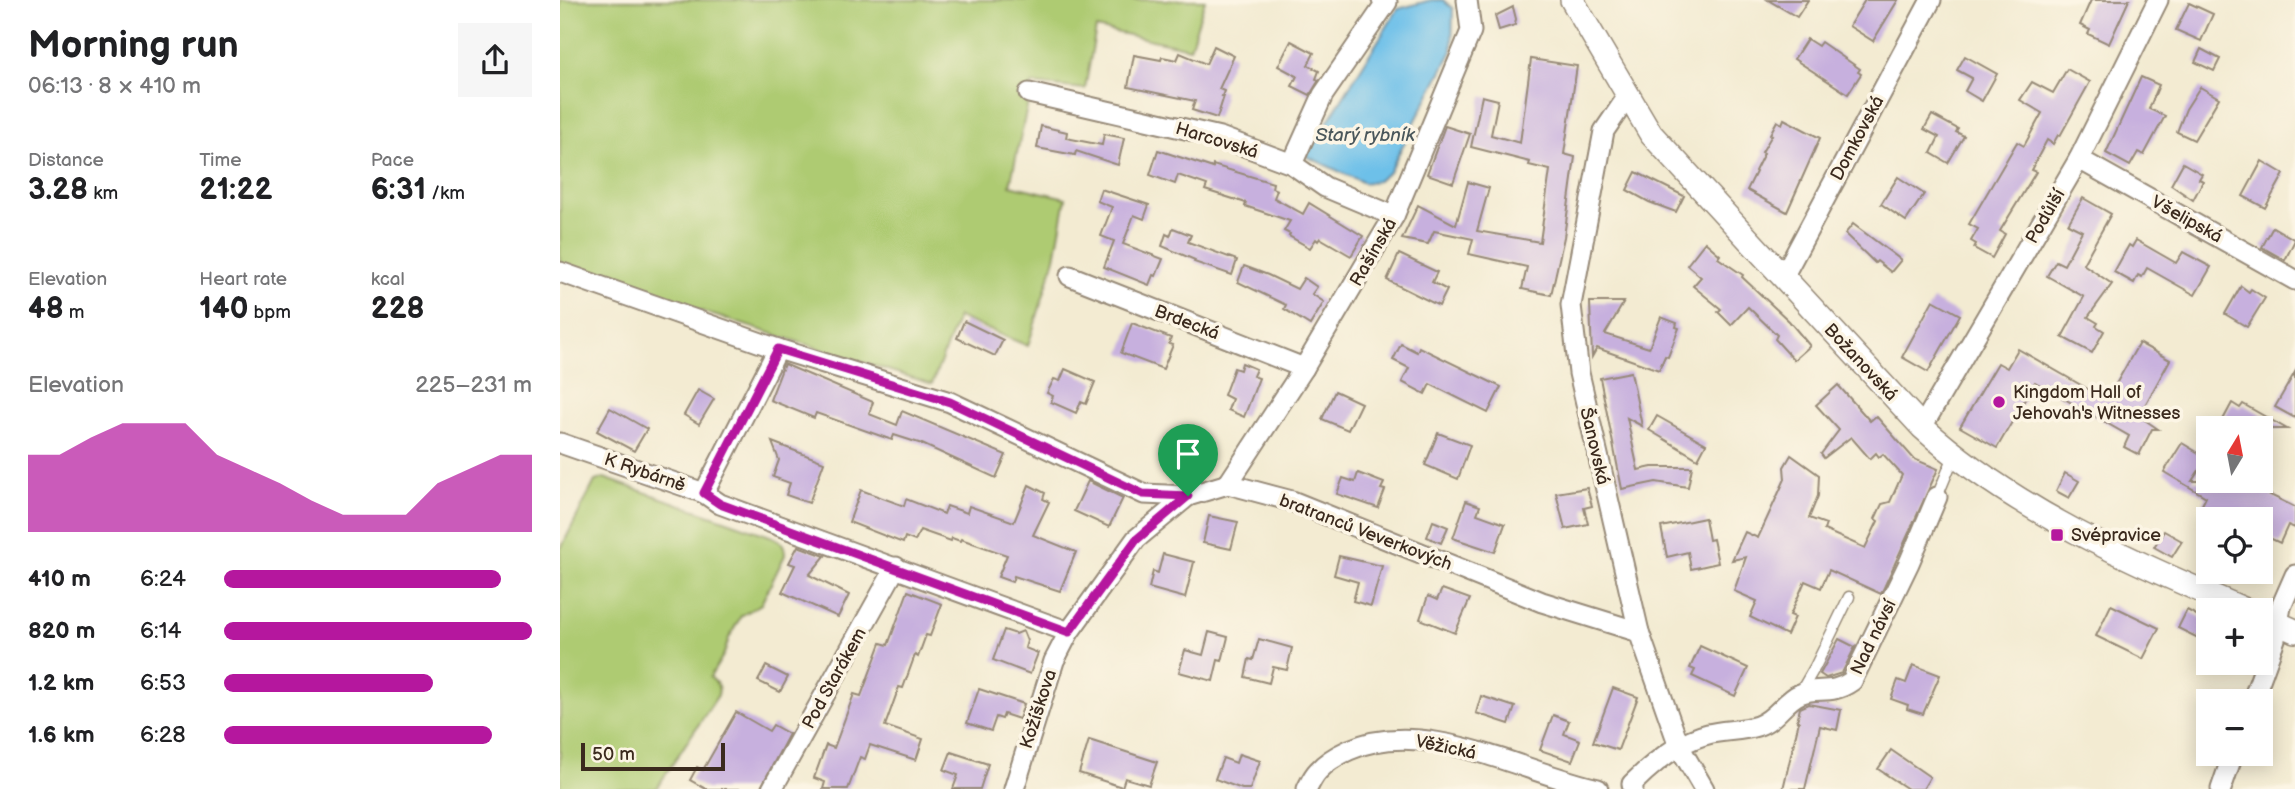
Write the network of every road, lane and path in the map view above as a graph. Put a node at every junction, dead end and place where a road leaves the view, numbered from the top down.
1 (1382, 0) edge
2 (1467, 0) edge
3 (1572, 0) edge
4 (1931, 0) edge
5 (2158, 0) edge
6 (1029, 93) dead end
7 (1628, 96) junction
8 (2079, 159) junction
9 (1292, 164) junction
10 (1394, 216) junction
11 (560, 272) edge
12 (1070, 276) dead end
13 (1783, 277) junction
14 (2295, 280) edge
15 (778, 349) junction
16 (1304, 368) junction
17 (1922, 427) junction
18 (560, 443) edge
19 (1954, 456) junction
20 (1228, 484) junction
21 (704, 493) junction
22 (1188, 496) junction
23 (1937, 497) joint
24 (896, 568) junction
25 (2295, 575) edge
26 (1849, 597) dead end
27 (2217, 598) edge
28 (2278, 623) edge
29 (1069, 632) junction
30 (1639, 632) junction
31 (2257, 689) edge
32 (1799, 694) junction
33 (1679, 746) junction
34 (2230, 766) edge
35 (1628, 787) edge
36 (772, 789) edge
37 (1014, 789) edge
38 (1307, 789) edge
39 (1598, 789) edge
40 (1704, 789) edge
41 (2221, 789) edge

1 - 9 street
2 - 10 street, Rašínská
3 - 7 street, Božanovská
4 - 13 street, Domkovská
5 - 8 street, Podůlší
6 - 9 street, Harcovská
7 - 13 street, Božanovská
7 - 30 street, Šanovská
8 - 14 street, Všelipská
8 - 17 street, Podůlší
9 - 10 street, Harcovská
10 - 16 street, Rašínská
11 - 15 street
12 - 16 street, Brdecká
13 - 17 street, Božanovská
15 - 21 street
15 - 22 street
16 - 20 street, Rašínská
17 - 19 street, Božanovská
18 - 21 street, K Rybárně
19 - 23 lane, Nad návsí
19 - 27 street, Božanovská
20 - 22 street
20 - 30 street, bratranců Veverkových
21 - 24 street, K Rybárně
22 - 29 street
23 - 32 street, Nad návsí
24 - 29 street, K Rybárně
24 - 36 street, Pod Starákem
25 - 28 street
26 - 32 lane
28 - 31 street
29 - 37 street, Kožíškova
30 - 33 street, Šanovská
32 - 33 street
33 - 35 street
33 - 40 street, Šanovská
34 - 41 street
38 - 39 street, Věžická

